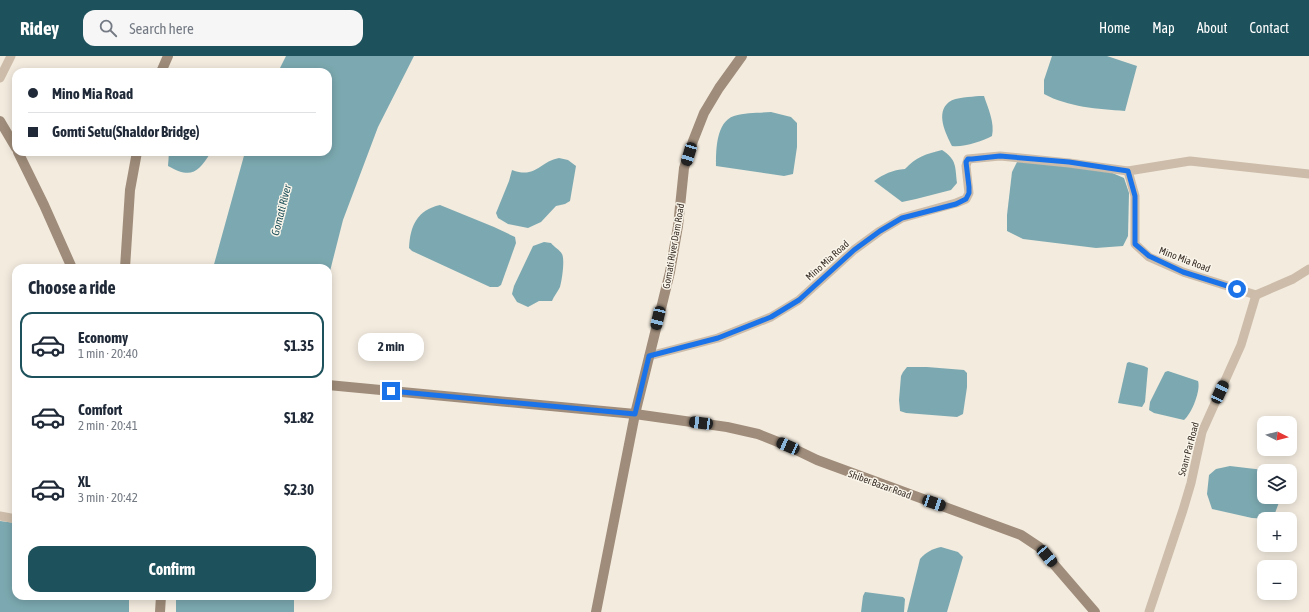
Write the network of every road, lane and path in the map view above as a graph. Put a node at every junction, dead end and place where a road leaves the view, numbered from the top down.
1 (11, 56) edge
2 (168, 56) edge
3 (742, 56) edge
4 (163, 68) edge
5 (0, 78) edge
6 (0, 121) edge
7 (12, 141) edge
8 (20, 156) edge
9 (136, 156) edge
10 (1128, 171) junction
11 (1309, 174) edge
12 (70, 264) edge
13 (125, 264) edge
14 (1309, 268) edge
15 (1256, 295) junction
16 (649, 356) junction
17 (332, 385) edge
18 (635, 414) junction
19 (0, 516) edge
20 (12, 518) edge
21 (161, 600) edge
22 (160, 612) edge
23 (596, 612) edge
24 (1095, 612) edge
25 (1148, 612) edge

1 - 5 street
2 - 4 street
3 - 16 street, Gomati River Dam Road
6 - 7 street
8 - 12 street
9 - 13 street
10 - 11 street, Mino Mia Road
10 - 15 street, Mino Mia Road
10 - 16 street, Mino Mia Road
14 - 15 street
15 - 25 street, Soanr Par Road
16 - 18 street, Gomati River Dam Road
17 - 18 street, Shiber Bazar Road
18 - 23 street, Gomati River Dam Road
18 - 24 street, Shiber Bazar Road
19 - 20 street
21 - 22 street

